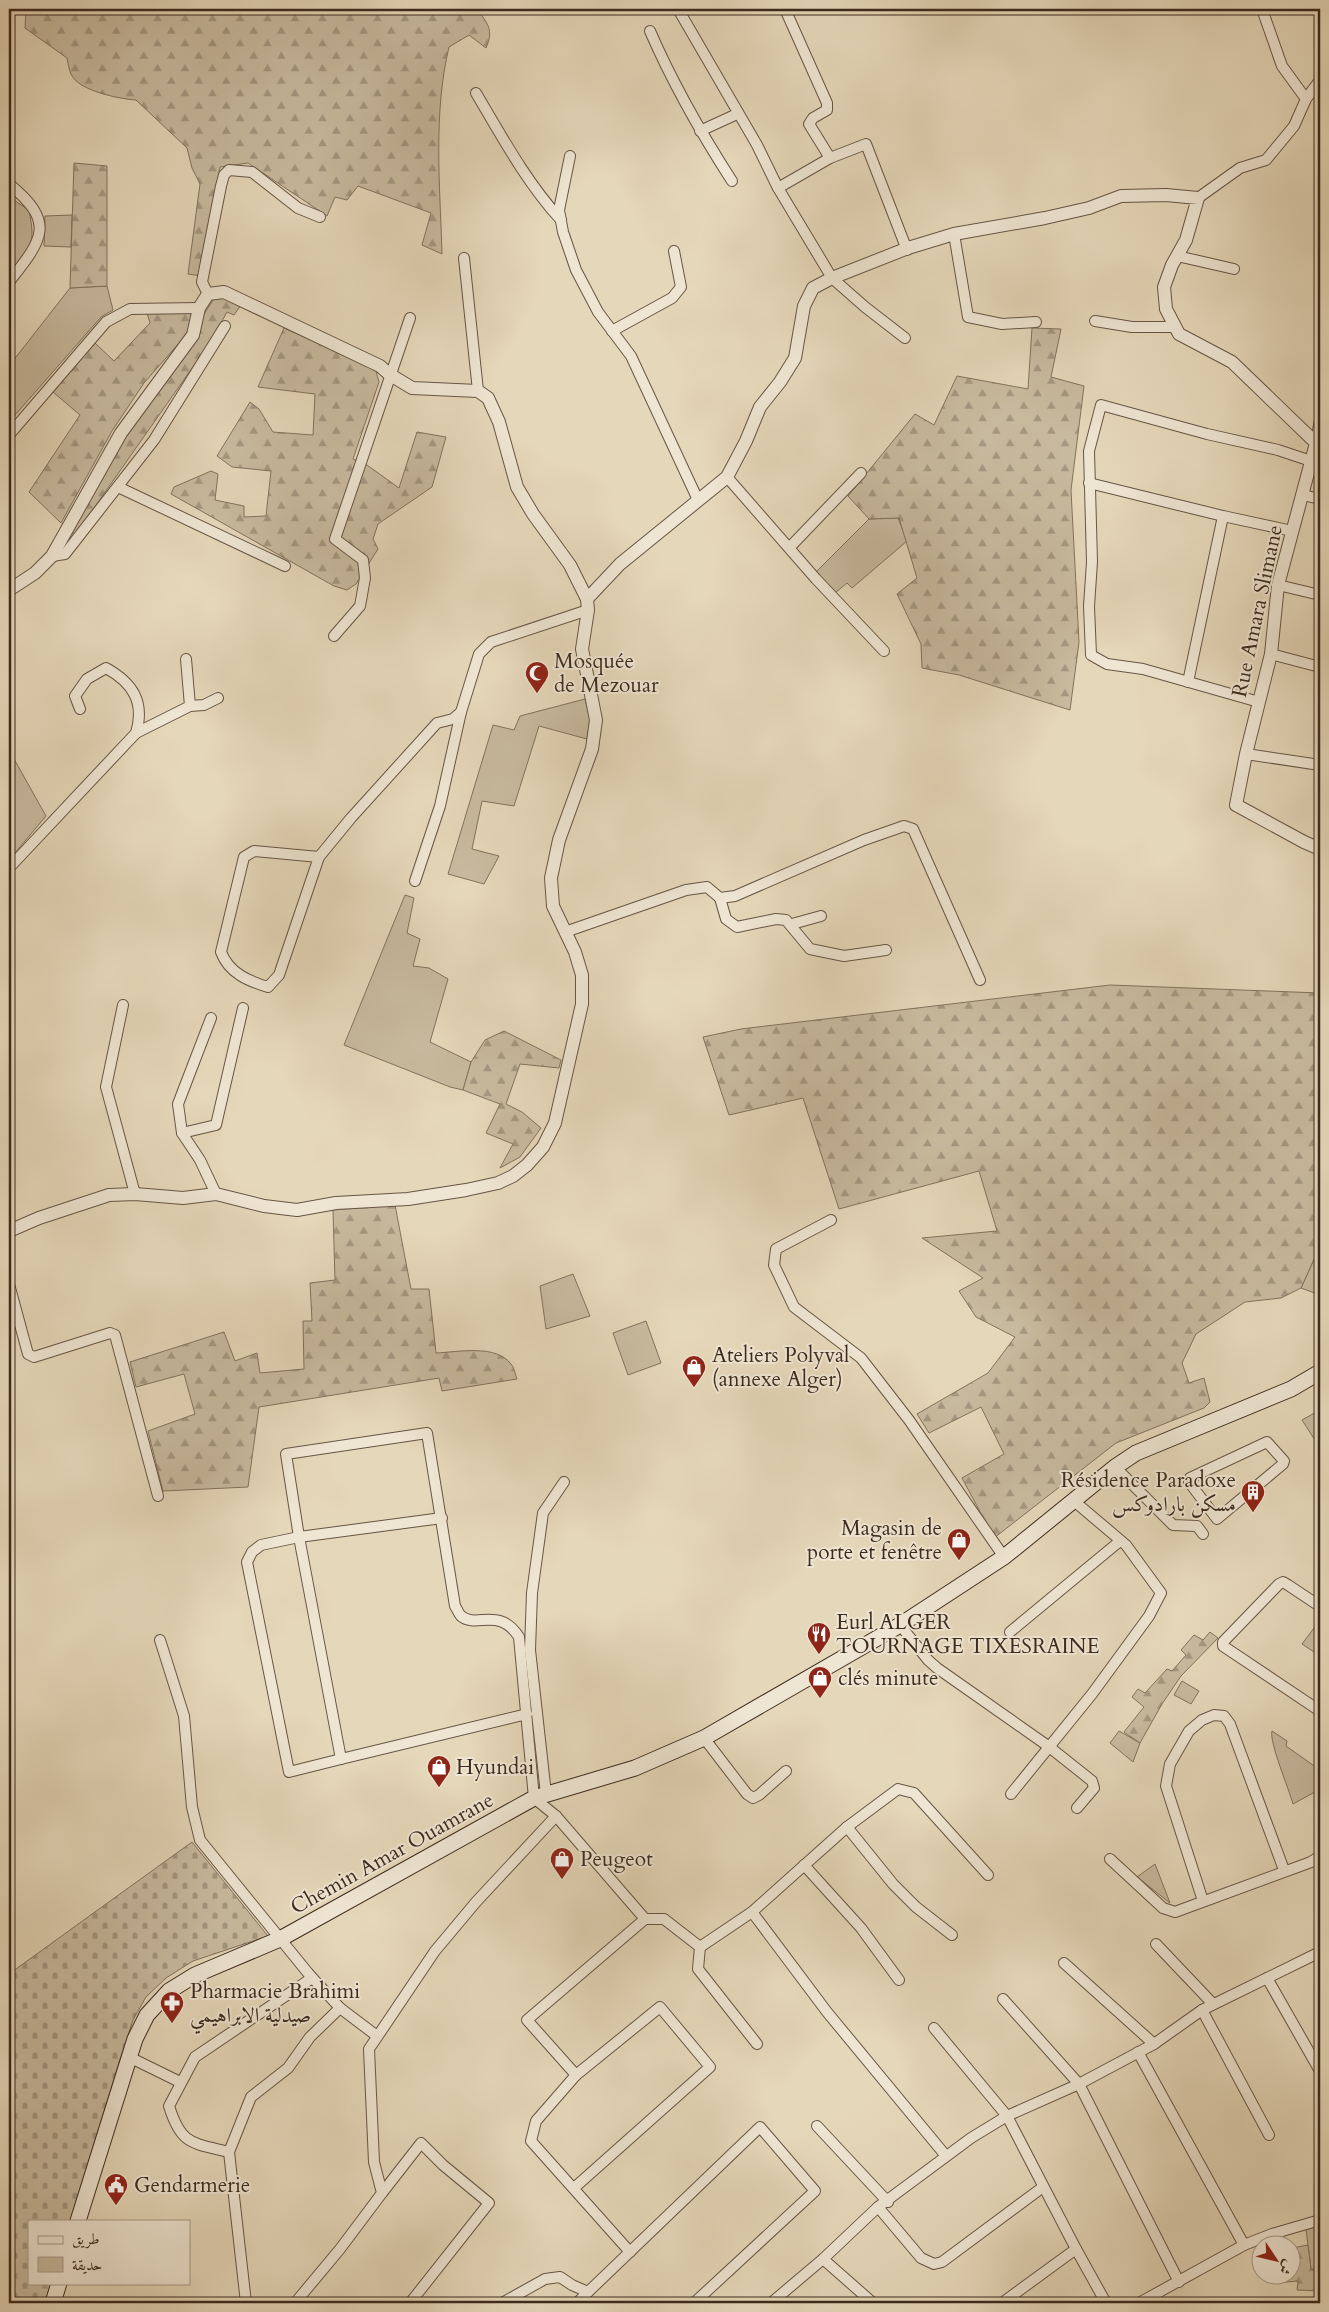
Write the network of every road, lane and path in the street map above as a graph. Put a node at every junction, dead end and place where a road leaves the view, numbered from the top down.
1 (678, 9) edge
2 (785, 9) edge
3 (1262, 9) edge
4 (650, 31) dead end
5 (1320, 80) edge
6 (476, 93) dead end
7 (1306, 99) junction
8 (737, 114) junction
9 (700, 131) junction
10 (570, 156) dead end
11 (830, 158) junction
12 (732, 182) dead end
13 (9, 184) edge
14 (778, 188) junction
15 (1198, 198) junction
16 (320, 217) dead end
17 (561, 220) junction
18 (954, 234) junction
19 (907, 250) junction
20 (674, 251) dead end
21 (1177, 256) junction
22 (464, 258) dead end
23 (1234, 269) dead end
24 (832, 278) junction
25 (9, 282) edge
26 (208, 294) junction
27 (199, 308) junction
28 (410, 318) dead end
29 (1036, 322) dead end
30 (1095, 322) dead end
31 (225, 326) dead end
32 (1176, 328) junction
33 (612, 331) junction
34 (905, 338) dead end
35 (389, 374) junction
36 (478, 391) junction
37 (1320, 419) edge
38 (9, 435) edge
39 (1318, 442) edge
40 (1311, 461) junction
41 (861, 473) dead end
42 (727, 477) junction
43 (1089, 483) junction
44 (118, 488) junction
45 (1304, 495) junction
46 (1320, 499) edge
47 (698, 500) junction
48 (1223, 516) junction
49 (1292, 531) junction
50 (790, 547) junction
51 (52, 556) junction
52 (285, 566) dead end
53 (1278, 585) junction
54 (9, 590) edge
55 (1320, 595) edge
56 (587, 605) junction
57 (334, 636) dead end
58 (884, 651) dead end
59 (1271, 654) junction
60 (186, 659) dead end
61 (1320, 667) edge
62 (1188, 682) junction
63 (218, 698) dead end
64 (1259, 702) junction
65 (190, 706) junction
66 (80, 709) dead end
67 (461, 712) junction
68 (136, 733) junction
69 (1246, 754) junction
70 (1320, 765) edge
71 (1320, 849) edge
72 (318, 857) junction
73 (9, 868) edge
74 (415, 881) dead end
75 (720, 898) junction
76 (821, 916) dead end
77 (792, 924) junction
78 (565, 932) junction
79 (886, 950) dead end
80 (980, 980) dead end
81 (122, 1005) dead end
82 (243, 1008) dead end
83 (211, 1018) dead end
84 (182, 1134) junction
85 (134, 1194) junction
86 (216, 1194) junction
87 (831, 1220) dead end
88 (9, 1231) edge
89 (9, 1284) edge
90 (1320, 1372) edge
91 (1115, 1467) junction
92 (564, 1482) dead end
93 (158, 1496) dead end
94 (1074, 1501) junction
95 (442, 1518) junction
96 (1217, 1519) joint
97 (1203, 1534) dead end
98 (299, 1537) junction
99 (1120, 1541) junction
100 (1004, 1557) junction
101 (1318, 1605) dead end
102 (900, 1625) junction
103 (1010, 1632) dead end
104 (160, 1640) dead end
105 (1320, 1711) edge
106 (527, 1714) junction
107 (704, 1738) junction
108 (1048, 1746) junction
109 (341, 1759) junction
110 (786, 1771) dead end
111 (1010, 1794) dead end
112 (540, 1796) junction
113 (1077, 1808) dead end
114 (556, 1816) junction
115 (847, 1827) junction
116 (1320, 1856) edge
117 (1110, 1859) dead end
118 (804, 1865) junction
119 (1284, 1870) junction
120 (988, 1875) dead end
121 (1203, 1901) junction
122 (752, 1912) junction
123 (645, 1919) junction
124 (952, 1935) dead end
125 (280, 1939) junction
126 (1156, 1944) dead end
127 (700, 1947) junction
128 (1320, 1952) edge
129 (1064, 1963) dead end
130 (308, 1973) junction
131 (1267, 1978) junction
132 (899, 1980) dead end
133 (1003, 1999) dead end
134 (1213, 2004) junction
135 (340, 2008) junction
136 (1202, 2010) junction
137 (934, 2028) dead end
138 (377, 2036) junction
139 (757, 2044) dead end
140 (1154, 2044) junction
141 (1138, 2052) junction
142 (129, 2057) junction
143 (1320, 2071) edge
144 (576, 2075) junction
145 (180, 2082) junction
146 (1079, 2084) junction
147 (1007, 2116) junction
148 (817, 2126) dead end
149 (1269, 2135) dead end
150 (229, 2152) junction
151 (946, 2156) junction
152 (1043, 2187) junction
153 (574, 2188) junction
154 (382, 2193) junction
155 (888, 2202) junction
156 (878, 2208) junction
157 (78, 2220) edge
158 (1320, 2220) edge
159 (1244, 2245) junction
160 (1076, 2249) junction
161 (630, 2252) junction
162 (823, 2259) junction
163 (1179, 2282) junction
164 (59, 2284) edge
165 (588, 2292) junction
166 (53, 2303) edge
167 (246, 2303) edge
168 (295, 2303) edge
169 (410, 2303) edge
170 (502, 2303) edge
171 (577, 2303) edge
172 (694, 2303) edge
173 (771, 2303) edge
174 (873, 2303) edge
175 (1002, 2303) edge
176 (1106, 2303) edge
177 (1139, 2303) edge

1 - 8 street
2 - 11 street
3 - 7 street
4 - 9 street
5 - 7 street
6 - 17 street
7 - 15 street
8 - 9 street
8 - 14 street
9 - 12 street
10 - 17 street
11 - 14 street
11 - 19 street
13 - 25 street
14 - 24 street
15 - 18 street
15 - 21 street
16 - 26 street
17 - 33 street
18 - 19 street
18 - 29 street
19 - 24 street
20 - 33 street
21 - 23 street
21 - 32 street
22 - 36 street
24 - 34 street
24 - 42 street
26 - 27 street
26 - 35 street
27 - 38 street
27 - 51 street
28 - 35 street
30 - 32 street
31 - 44 street
32 - 39 street
33 - 47 street
35 - 36 street
35 - 57 street
36 - 56 street
37 - 39 street
39 - 40 street, Rue Amara Slimane
40 - 43 street
40 - 45 street, Rue Amara Slimane
41 - 50 street
42 - 47 street
42 - 50 street
43 - 48 street
43 - 62 street
44 - 51 street
44 - 52 street
45 - 46 street
45 - 49 street, Rue Amara Slimane
47 - 56 street
48 - 49 street
48 - 62 street
49 - 53 street, Rue Amara Slimane
50 - 58 street
51 - 54 street
53 - 55 street
53 - 59 street, Rue Amara Slimane
56 - 67 street
56 - 78 street
59 - 61 street
59 - 64 street, Rue Amara Slimane
60 - 65 street
62 - 64 street
63 - 65 street
64 - 69 street, Rue Amara Slimane
65 - 68 street
66 - 68 street
67 - 72 street
67 - 74 street
68 - 73 street
69 - 70 street
69 - 71 street, Rue Amara Slimane
72 - 72 street
75 - 77 street
75 - 78 street
75 - 80 street
76 - 77 street
77 - 79 street
78 - 86 street
81 - 85 street
82 - 84 street
83 - 84 street
84 - 86 street
85 - 86 street
85 - 88 street
87 - 100 street
89 - 93 street
90 - 91 main road, Chemin Amar Ouamrane
91 - 94 main road, Chemin Amar Ouamrane
91 - 97 street
92 - 112 street
94 - 99 street
94 - 100 main road, Chemin Amar Ouamrane
95 - 98 street
95 - 98 street
95 - 106 street
96 - 96 street
98 - 109 street
98 - 109 street
99 - 103 street
99 - 108 street
100 - 102 main road, Chemin Amar Ouamrane
101 - 105 street
102 - 107 main road, Chemin Amar Ouamrane
102 - 108 street
104 - 125 street
106 - 109 street
106 - 112 street
107 - 110 street
107 - 112 main road, Chemin Amar Ouamrane
108 - 111 street
108 - 113 street
112 - 114 street
112 - 125 main road, Chemin Amar Ouamrane
114 - 123 street
114 - 138 street
115 - 118 street
115 - 120 street
115 - 124 street
116 - 119 street
117 - 121 street
118 - 122 street
118 - 132 street
119 - 121 street
119 - 121 street
122 - 127 street
122 - 151 street
123 - 127 street
123 - 144 street
125 - 130 street
125 - 142 main road, Chemin Amar Ouamrane
126 - 134 street
127 - 139 street
128 - 131 street
129 - 140 street
130 - 135 street
130 - 145 street
131 - 134 street
131 - 143 street
133 - 146 street
134 - 136 street
135 - 138 street
135 - 150 street
136 - 140 street
136 - 149 street
137 - 147 street
138 - 154 street
140 - 141 street
141 - 146 street
141 - 159 street
142 - 145 street
142 - 157 main road, Chemin Amar Ouamrane
144 - 153 street
144 - 153 street
145 - 150 street
146 - 147 street
146 - 163 street
147 - 151 street
147 - 152 street
148 - 155 street
150 - 167 street
151 - 155 street
152 - 156 street
152 - 160 street
153 - 161 street
154 - 168 street
154 - 169 street
155 - 156 street
156 - 162 street
158 - 159 street
159 - 163 street
160 - 175 street
160 - 176 street
161 - 165 street
161 - 172 street
162 - 173 street
162 - 174 street
163 - 177 street
164 - 166 main road
165 - 170 street
165 - 171 street

